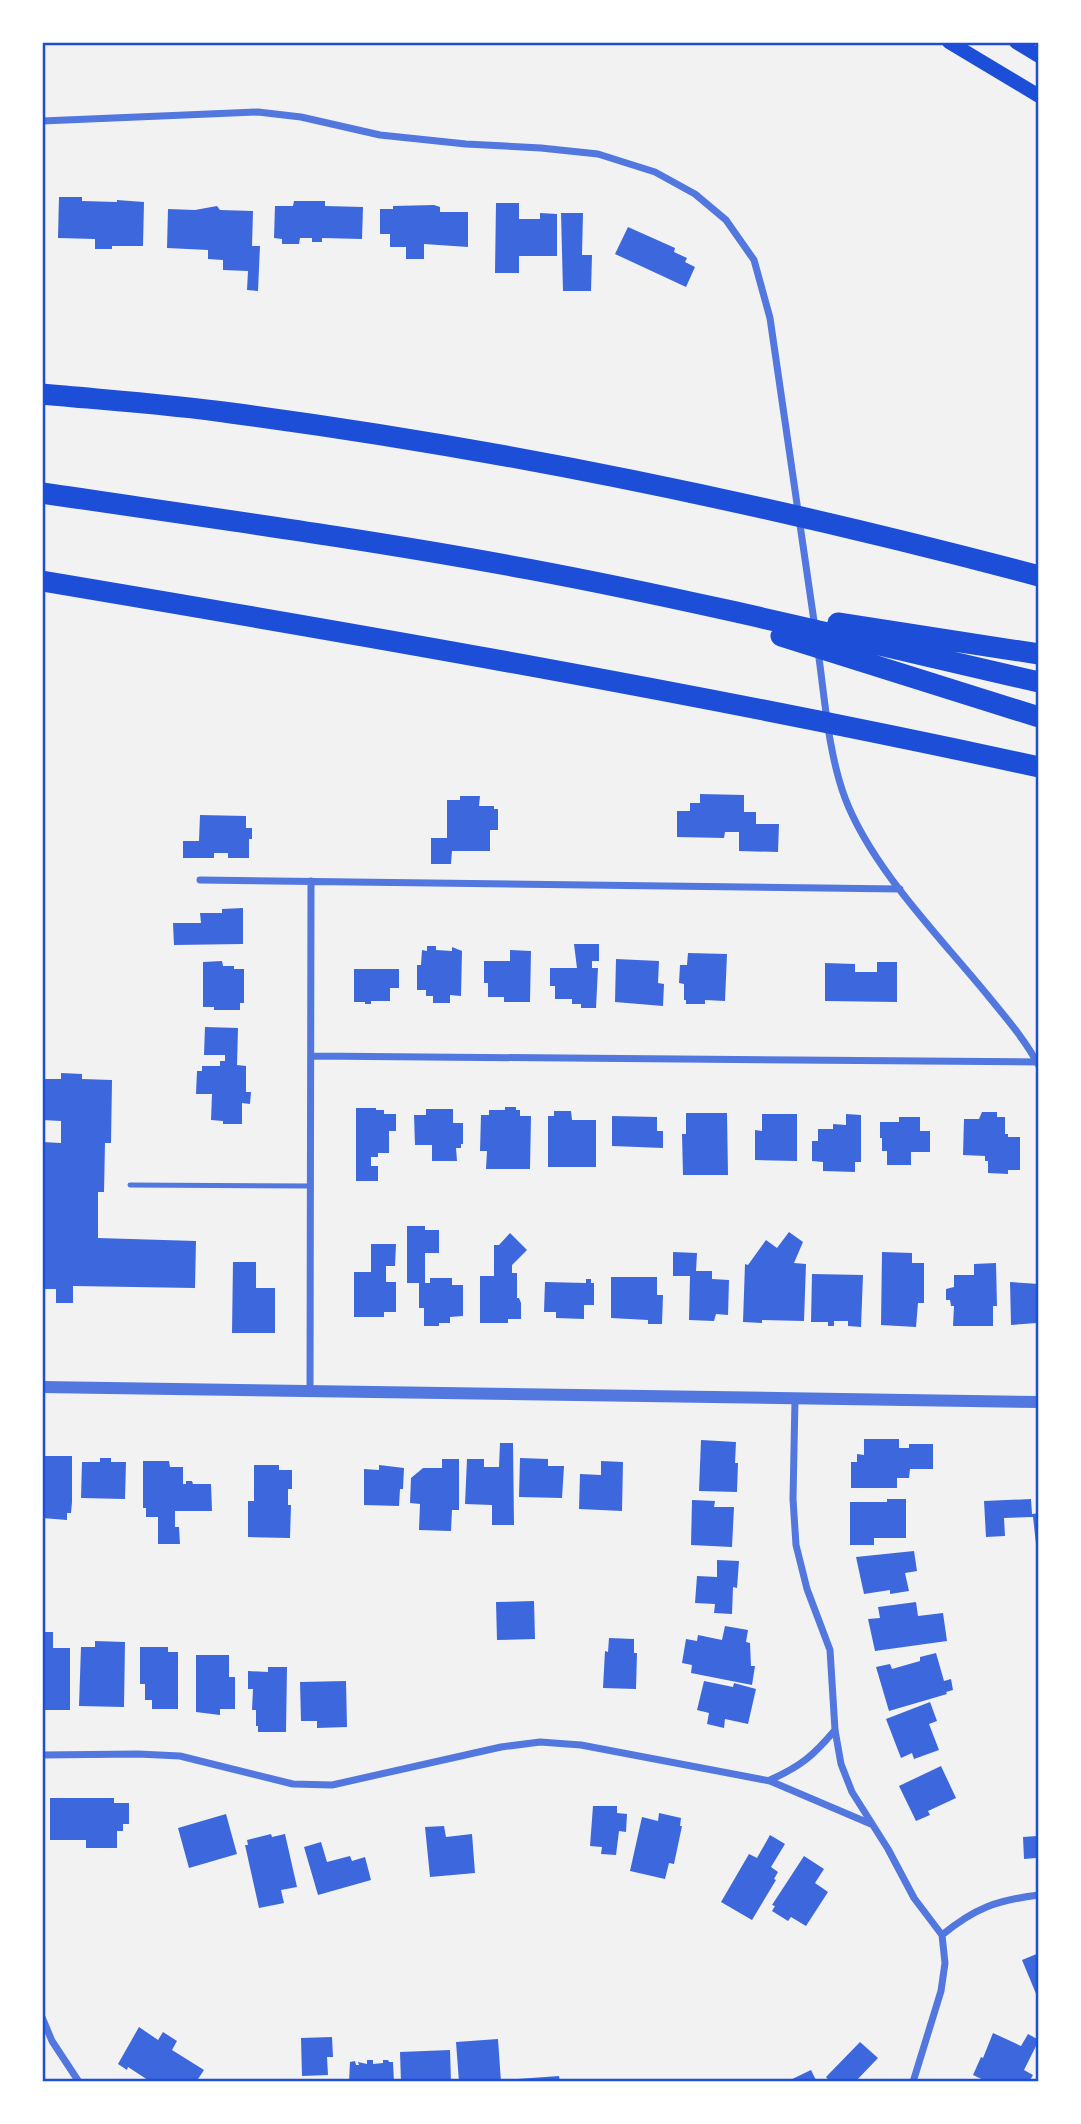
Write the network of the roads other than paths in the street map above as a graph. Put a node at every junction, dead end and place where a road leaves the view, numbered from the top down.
1 (948, 42) edge
2 (1016, 42) edge
3 (1039, 56) edge
4 (1039, 96) edge
5 (42, 121) edge
6 (42, 394) edge
7 (42, 493) edge
8 (1039, 576) edge
9 (42, 581) edge
10 (646, 593) junction
11 (1039, 654) edge
12 (1039, 682) edge
13 (1039, 716) edge
14 (1039, 767) edge
15 (200, 880) dead end
16 (311, 881) junction
17 (900, 889) junction
18 (312, 1056) junction
19 (1038, 1064) edge
20 (130, 1185) dead end
21 (311, 1186) junction
22 (42, 1387) edge
23 (310, 1391) junction
24 (795, 1399) junction
25 (1039, 1402) edge
26 (835, 1730) junction
27 (42, 1755) edge
28 (770, 1781) junction
29 (871, 1824) junction
30 (1039, 1895) edge
31 (942, 1935) junction
32 (42, 2017) edge
33 (79, 2082) edge
34 (914, 2082) edge

1 - 4 main road
2 - 3 main road
5 - 17 street
6 - 8 highway
7 - 10 highway
9 - 14 highway
10 - 11 highway
10 - 12 highway
10 - 13 highway
15 - 16 street
16 - 17 street
16 - 18 street
17 - 19 street
18 - 19 street
18 - 21 street
20 - 21 lane
21 - 23 street
22 - 23 street
23 - 24 street
24 - 25 street
24 - 26 street
26 - 28 street
26 - 29 street
27 - 28 street
28 - 29 street
29 - 31 street
30 - 31 street
31 - 34 street
32 - 33 street

